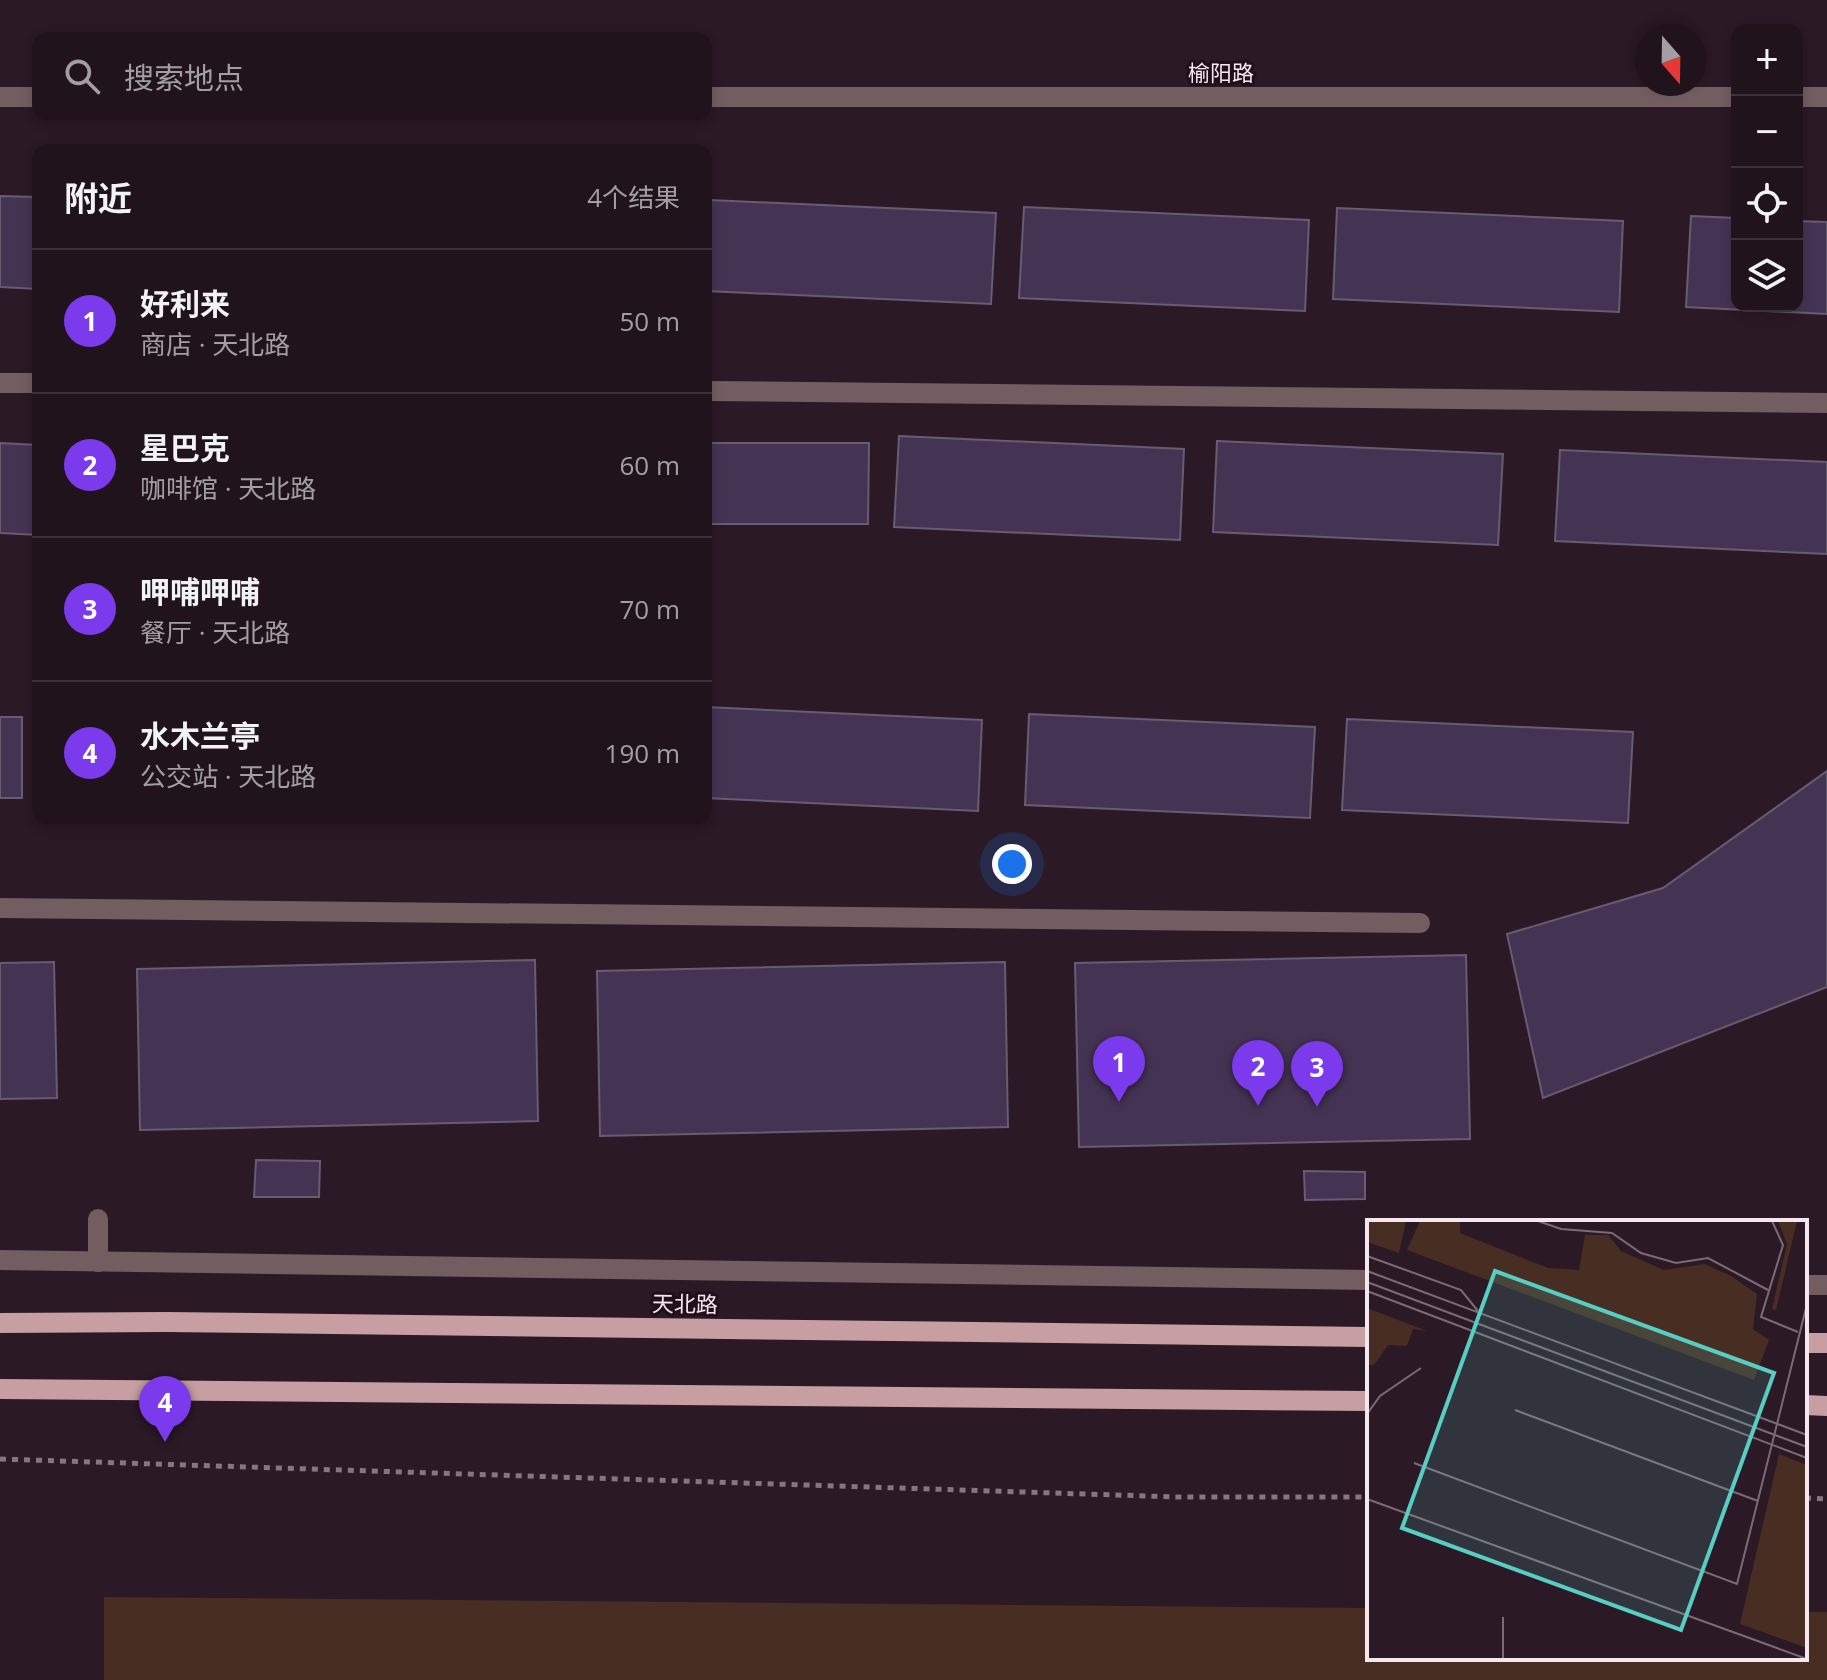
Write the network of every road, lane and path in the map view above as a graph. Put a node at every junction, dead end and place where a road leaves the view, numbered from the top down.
1 (0, 97) edge
2 (32, 97) edge
3 (712, 97) edge
4 (1731, 97) edge
5 (1803, 97) edge
6 (1827, 97) edge
7 (0, 383) edge
8 (32, 383) edge
9 (712, 391) edge
10 (1827, 403) edge
11 (0, 908) edge
12 (1420, 923) dead end
13 (98, 1219) dead end
14 (0, 1260) edge
15 (98, 1262) junction
16 (1367, 1280) edge
17 (0, 1323) edge
18 (1367, 1337) edge
19 (0, 1389) edge
20 (1367, 1401) edge
21 (1807, 1405) edge
22 (1827, 1406) edge
23 (0, 1459) edge
24 (1367, 1497) edge
25 (1807, 1498) edge
26 (1827, 1499) edge

1 - 2 street
3 - 4 street, 榆阳路
5 - 6 street
7 - 8 street
9 - 10 street
11 - 12 street
13 - 15 street
14 - 15 street
15 - 16 street
17 - 18 main road, 天北路
19 - 20 main road
21 - 22 main road
23 - 24 path
25 - 26 path

